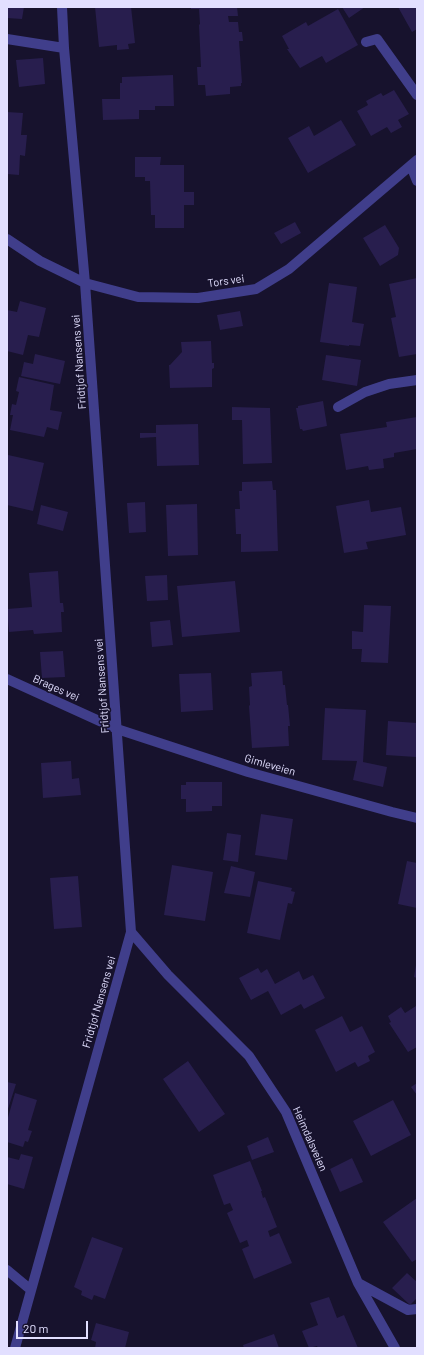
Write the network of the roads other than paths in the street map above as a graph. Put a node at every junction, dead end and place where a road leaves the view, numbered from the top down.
1 (62, 7) edge
2 (7, 40) edge
3 (366, 42) dead end
4 (64, 48) junction
5 (417, 95) edge
6 (414, 163) edge
7 (417, 181) edge
8 (7, 239) edge
9 (85, 283) junction
10 (417, 380) edge
11 (338, 407) dead end
12 (7, 679) edge
13 (117, 729) junction
14 (417, 818) edge
15 (131, 932) junction
16 (7, 1270) edge
17 (358, 1283) junction
18 (31, 1290) junction
19 (417, 1309) edge
20 (15, 1348) edge
21 (395, 1348) edge

1 - 4 street, Fridtjof Nansens vei
2 - 4 street
3 - 5 street
4 - 9 street, Fridtjof Nansens vei
6 - 7 street
6 - 9 street, Tors vei
8 - 9 street, Tors vei
9 - 13 street, Fridtjof Nansens vei
10 - 11 street
12 - 13 street, Brages vei
13 - 14 street, Gimleveien
13 - 15 street, Fridtjof Nansens vei
15 - 17 street, Heimdalsveien
15 - 18 street, Fridtjof Nansens vei
16 - 18 street
17 - 19 street
17 - 21 street, Heimdalsveien
18 - 20 street, Fridtjof Nansens vei

